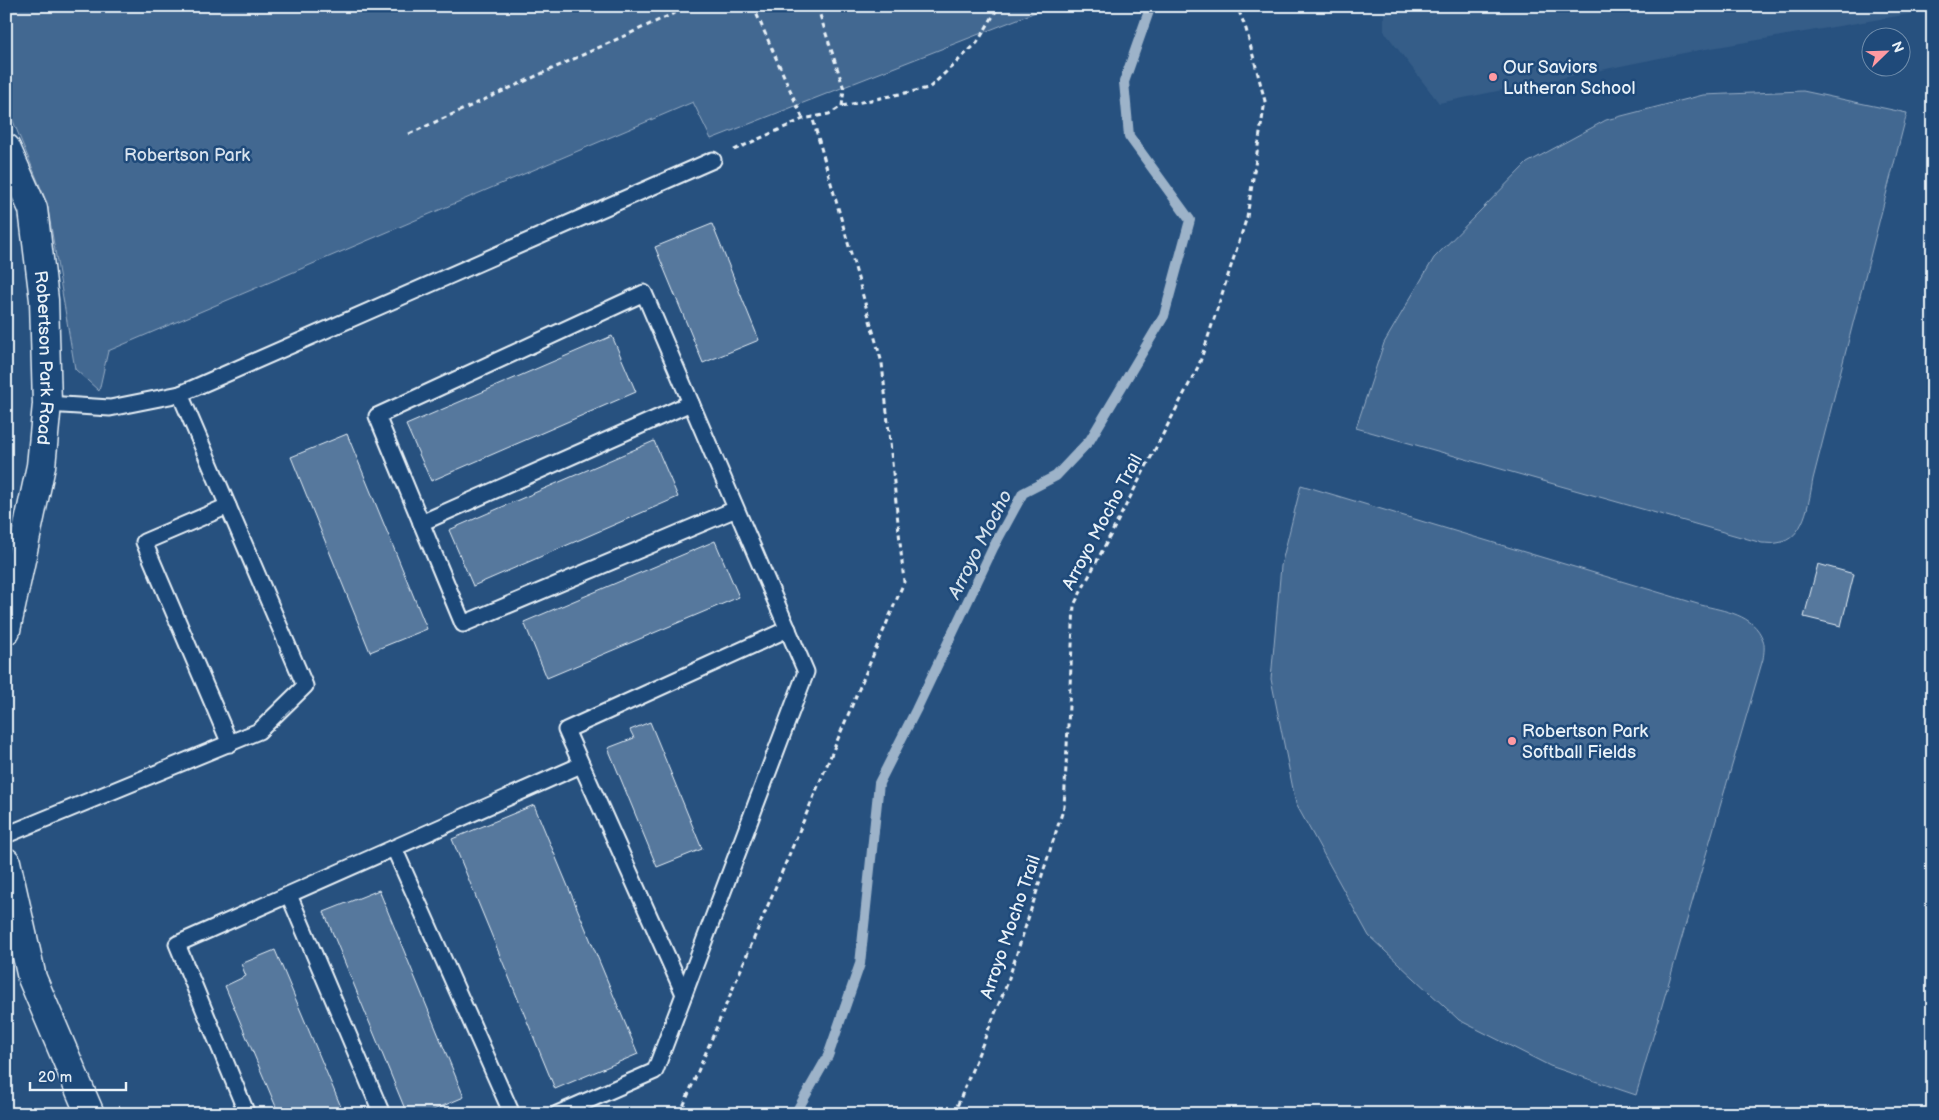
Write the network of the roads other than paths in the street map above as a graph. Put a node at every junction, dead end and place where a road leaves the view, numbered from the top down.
1 (6, 148) edge
2 (713, 160) road end
3 (180, 394) junction
4 (691, 403) junction
5 (47, 404) junction
6 (228, 506) junction
7 (736, 509) junction
8 (421, 523) junction
9 (788, 629) junction
10 (6, 630) edge
11 (230, 744) junction
12 (581, 765) junction
13 (6, 835) edge
14 (394, 848) junction
15 (6, 862) edge
16 (289, 894) junction
17 (684, 994) junction
18 (90, 1114) edge
19 (247, 1114) edge
20 (382, 1114) edge
21 (512, 1114) edge
22 (557, 1114) edge

1 - 5 street, Robertson Park Road
2 - 3 lane
3 - 5 lane
3 - 6 lane
4 - 7 lane
4 - 8 lane
4 - 8 lane
5 - 10 street, Robertson Park Road
6 - 11 lane
6 - 11 lane
7 - 8 lane
7 - 9 lane
9 - 12 lane
9 - 17 lane
11 - 13 lane
12 - 14 lane
12 - 17 lane
14 - 16 lane
14 - 21 lane
15 - 18 street
16 - 19 lane
16 - 20 lane
17 - 22 lane

